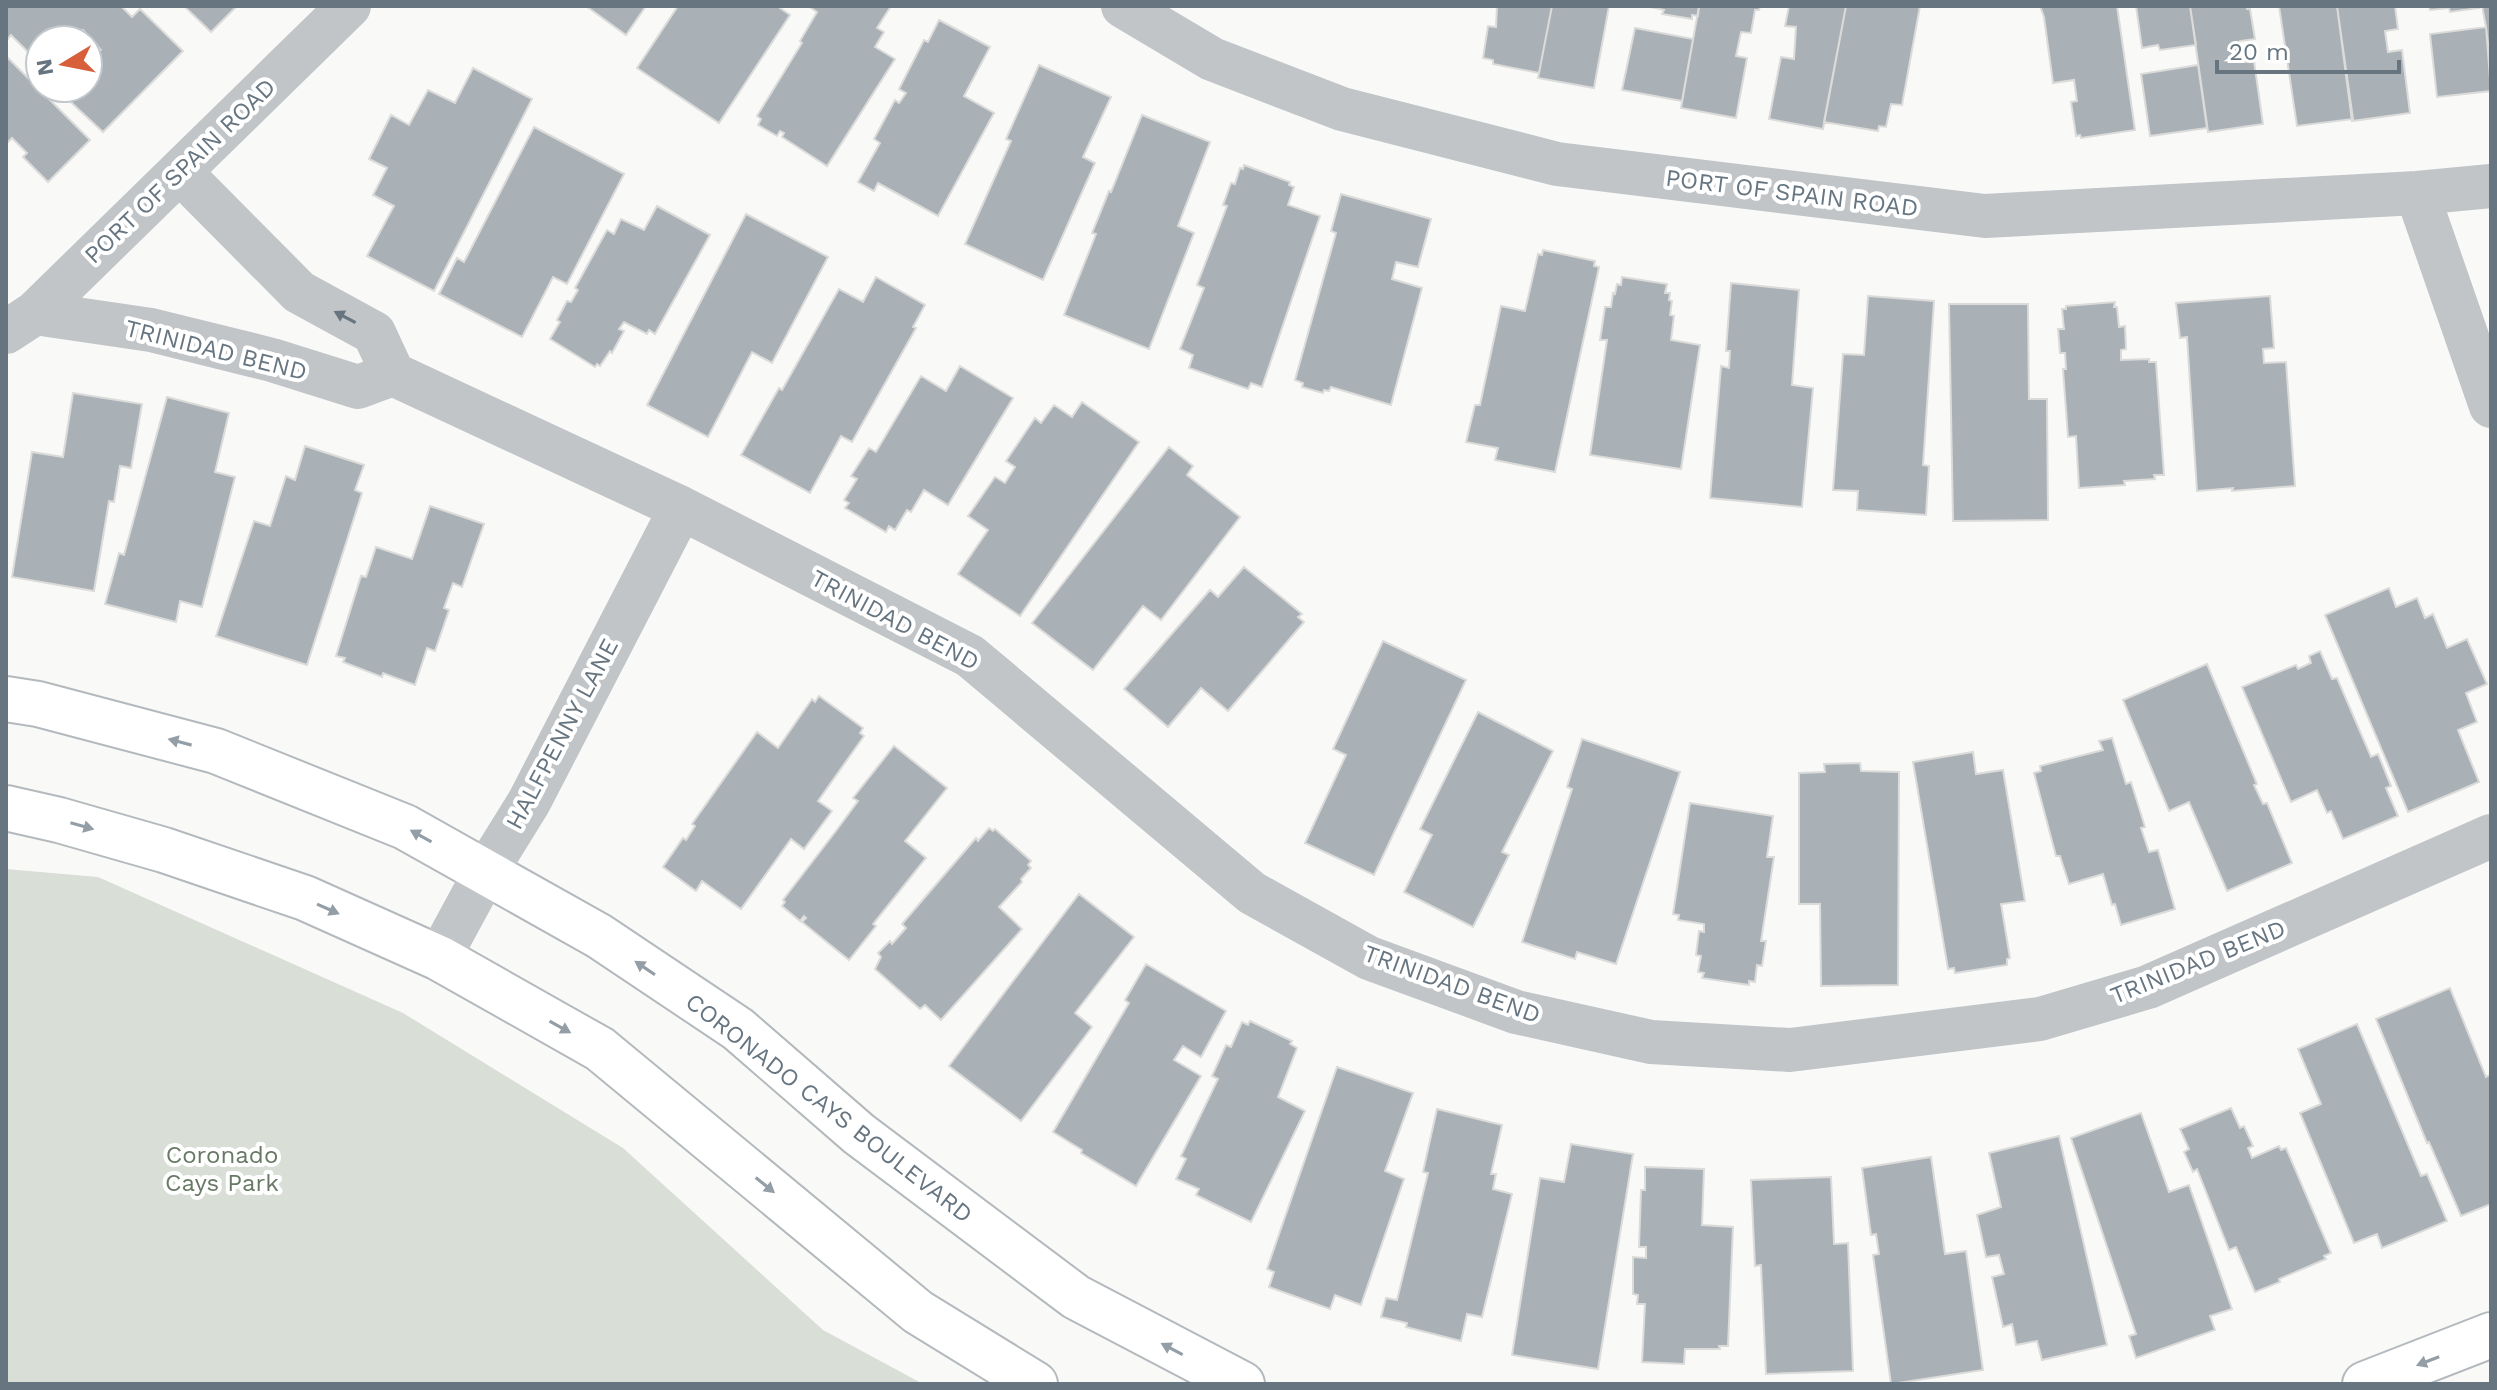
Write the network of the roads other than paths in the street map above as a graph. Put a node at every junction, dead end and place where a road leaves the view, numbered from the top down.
1 (349, 6) edge
2 (1123, 6) edge
3 (180, 172) junction
4 (2491, 186) edge
5 (2417, 193) junction
6 (20, 322) edge
7 (393, 374) junction
8 (2491, 406) edge
9 (681, 508) junction
10 (6, 699) edge
11 (6, 808) edge
12 (2491, 836) edge
13 (485, 873) junction
14 (439, 958) junction
15 (2491, 1335) edge
16 (1035, 1384) edge
17 (1242, 1384) edge
18 (2365, 1384) edge

1 - 3 street, PORT OF SPAIN ROAD
2 - 5 street, PORT OF SPAIN ROAD
3 - 6 street, PORT OF SPAIN ROAD
7 -> 3 street
4 - 5 street, PORT OF SPAIN ROAD
5 - 8 street
6 - 7 street, TRINIDAD BEND
7 - 9 street, TRINIDAD BEND
9 - 12 street, TRINIDAD BEND
9 - 13 street, HALFPENNY LANE
13 -> 10 street, CORONADO CAYS BOULEVARD
11 -> 14 street
13 - 14 street, HALFPENNY LANE
17 -> 13 street, CORONADO CAYS BOULEVARD
14 -> 16 street
15 -> 18 street

